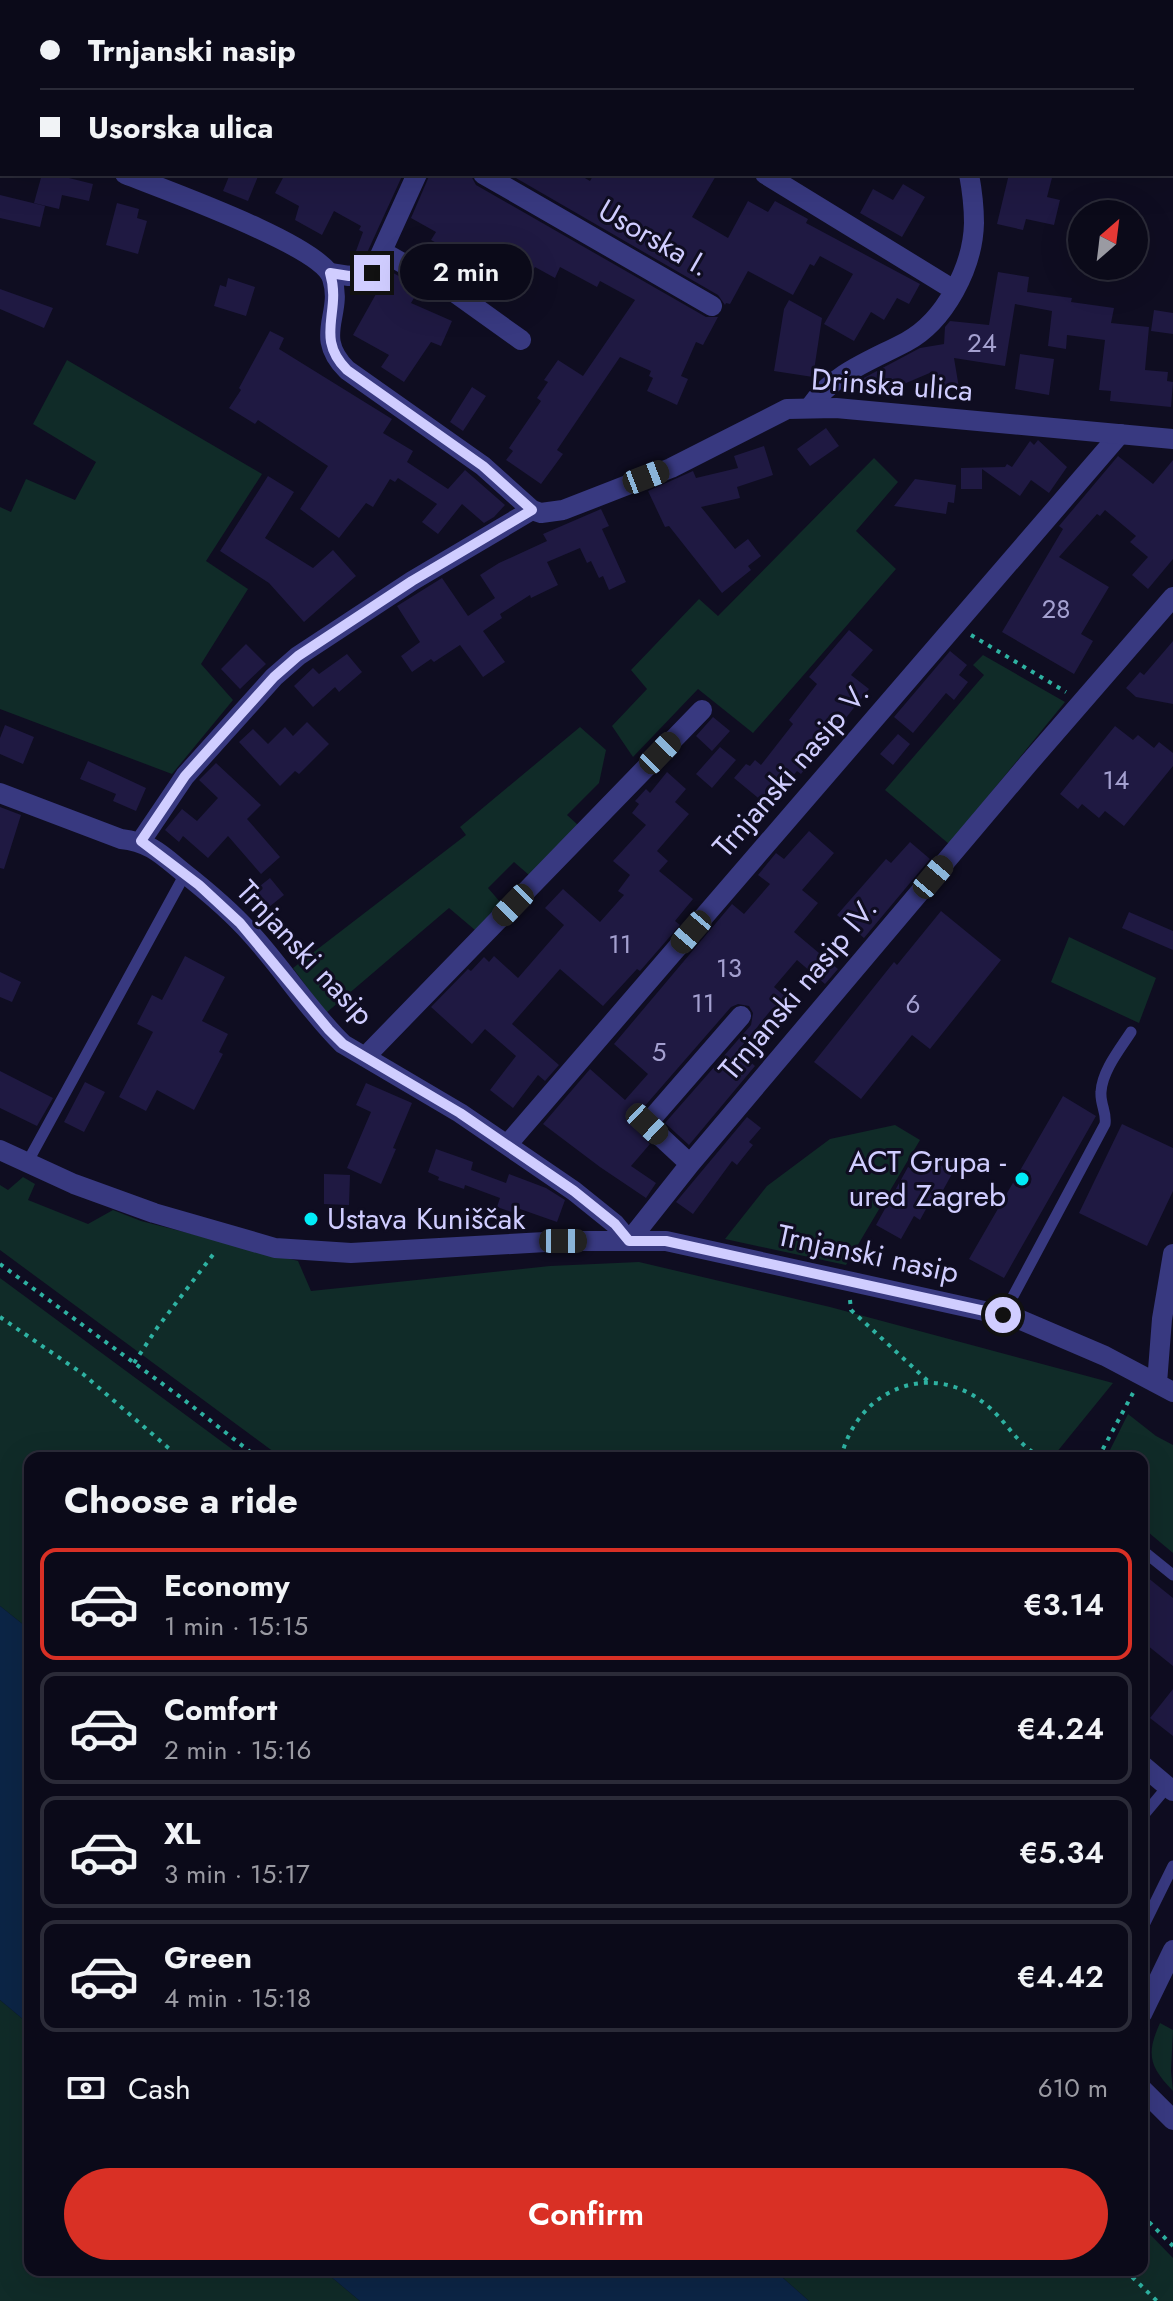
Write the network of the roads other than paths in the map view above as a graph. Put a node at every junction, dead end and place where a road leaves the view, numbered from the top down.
1 (130, 176) edge
2 (416, 176) edge
3 (486, 176) edge
4 (768, 176) edge
5 (969, 176) edge
6 (383, 252) junction
7 (330, 273) junction
8 (954, 290) junction
9 (712, 306) dead end
10 (521, 340) dead end
11 (810, 407) junction
12 (1120, 434) junction
13 (1173, 439) edge
14 (532, 510) junction
15 (1173, 597) edge
16 (702, 710) dead end
17 (0, 793) edge
18 (141, 841) junction
19 (185, 874) junction
20 (741, 1016) dead end
21 (1131, 1032) dead end
22 (365, 1057) junction
23 (507, 1145) junction
24 (0, 1150) edge
25 (27, 1163) junction
26 (690, 1164) junction
27 (629, 1241) junction
28 (1173, 1254) edge
29 (1003, 1315) junction
30 (1166, 1362) edge
31 (1165, 1388) edge
32 (1148, 1555) edge
33 (1173, 1575) edge
34 (1148, 1770) edge
35 (1170, 1788) edge
36 (1148, 1811) edge
37 (1173, 1866) edge
38 (1148, 1917) edge
39 (1173, 1950) edge
40 (1148, 2002) edge
41 (1148, 2095) edge
42 (1173, 2120) edge

1 - 7 street
2 - 6 street
3 - 9 street, Usorska I.
4 - 8 street
5 - 8 street
6 - 7 street
6 - 10 street
7 - 14 street
8 - 11 street
11 - 12 street, Drinska ulica
11 - 14 street, Drinska ulica
12 - 13 street, Drinska ulica
12 - 23 street, Trnjanski nasip V.
14 - 18 street
15 - 26 street, Trnjanski nasip IV.
16 - 22 street
17 - 18 street, Trnjanski nasip
18 - 19 street, Trnjanski nasip
19 - 22 street, Trnjanski nasip
19 - 25 lane
20 - 26 street
21 - 29 lane
22 - 23 street, Trnjanski nasip
23 - 27 street, Trnjanski nasip
24 - 25 street, Trnjanski nasip
25 - 27 street, Trnjanski nasip
26 - 27 street, Trnjanski nasip IV.
27 - 29 street, Trnjanski nasip
28 - 30 street
29 - 31 street, Trnjanski nasip
30 - 31 street
32 - 33 lane
34 - 35 street
35 - 36 lane
37 - 38 lane
39 - 40 street
41 - 42 street

